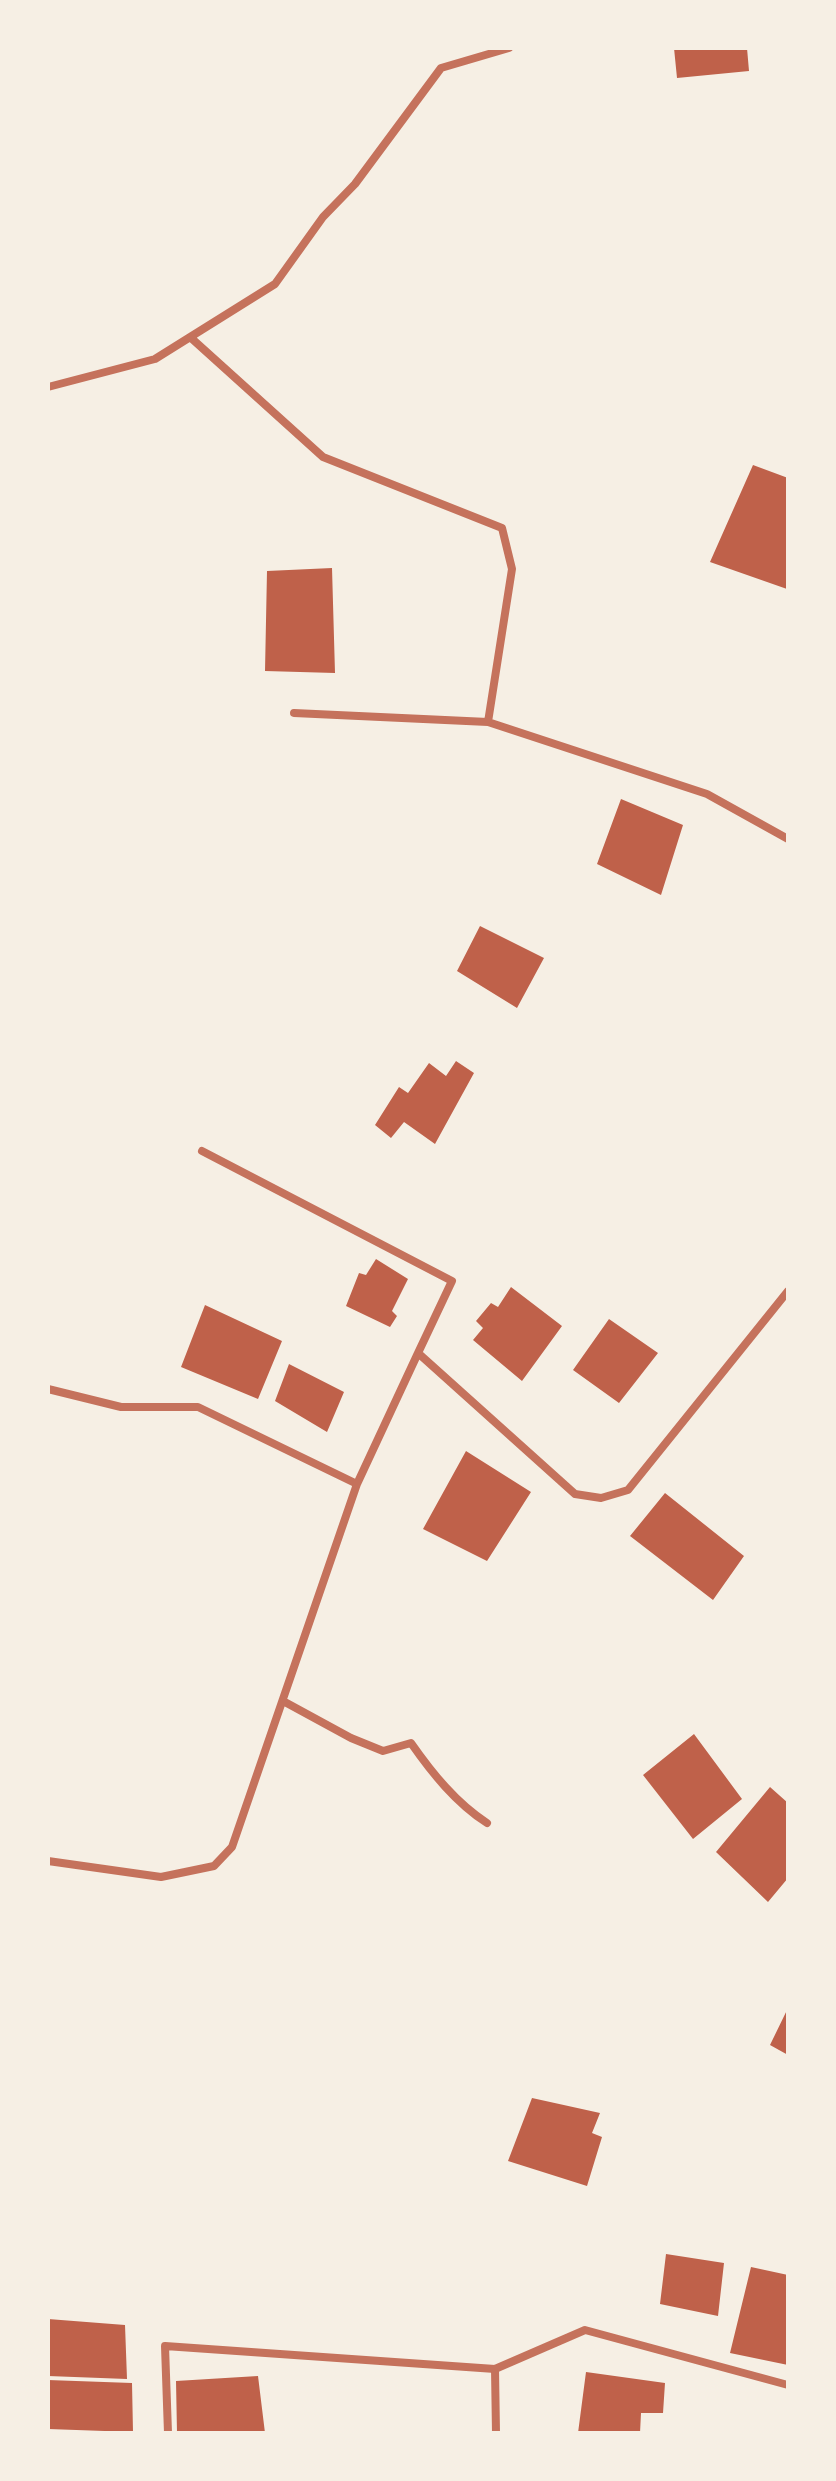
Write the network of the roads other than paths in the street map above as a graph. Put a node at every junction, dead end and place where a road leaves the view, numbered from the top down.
1 (509, 48) edge
2 (190, 337) junction
3 (48, 387) edge
4 (294, 713) dead end
5 (488, 722) junction
6 (788, 824) edge
7 (785, 836) edge
8 (202, 1151) dead end
9 (788, 1291) edge
10 (418, 1353) junction
11 (48, 1389) edge
12 (357, 1484) junction
13 (283, 1701) junction
14 (487, 1823) dead end
15 (48, 1861) edge
16 (495, 2369) junction
17 (788, 2385) edge
18 (168, 2433) edge
19 (496, 2433) edge

1 - 2 street
2 - 3 street
2 - 5 street
4 - 5 street
5 - 7 street
6 - 7 street
8 - 10 street
9 - 10 street
10 - 12 street
11 - 12 street
12 - 13 street
13 - 14 street
13 - 15 street
16 - 17 street
16 - 18 street
16 - 19 street

